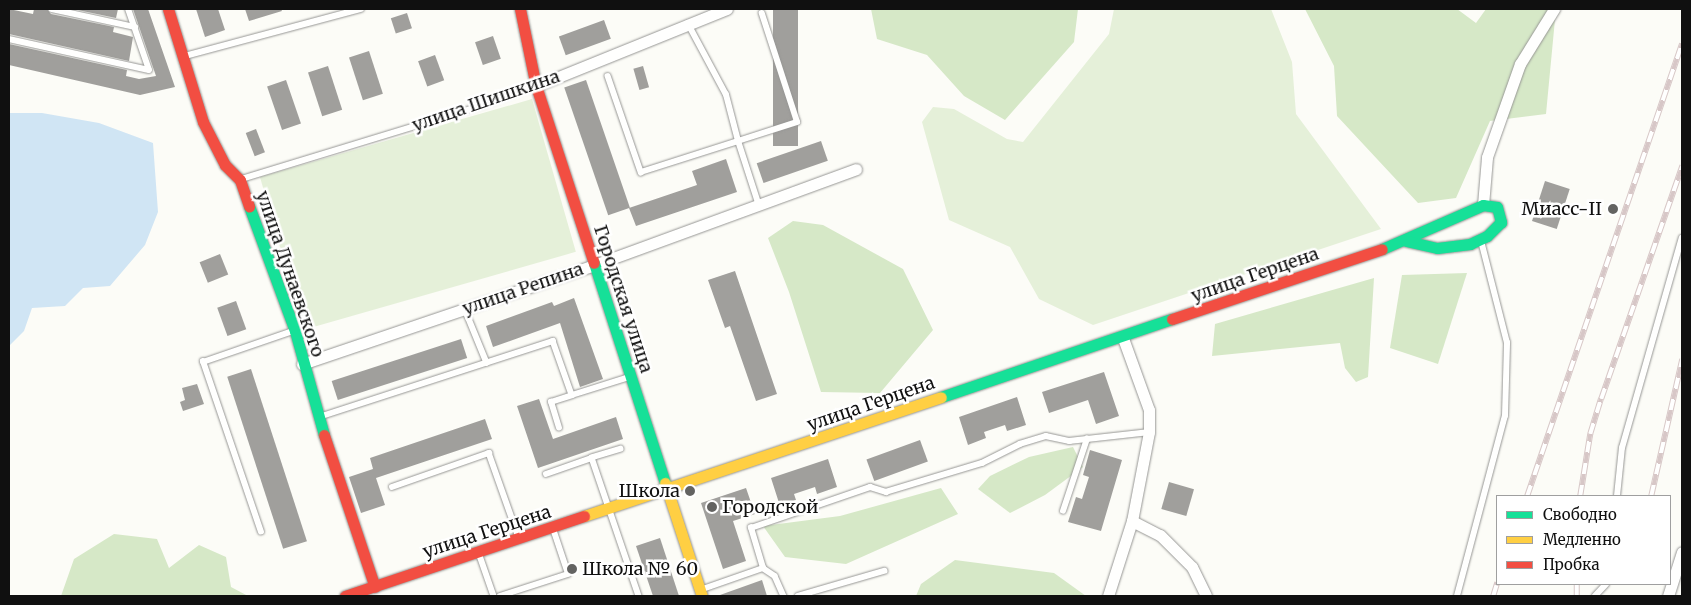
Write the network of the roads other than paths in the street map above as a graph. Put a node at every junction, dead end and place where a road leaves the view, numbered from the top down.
1 (52, 9) edge
2 (128, 9) edge
3 (168, 9) edge
4 (361, 9) edge
5 (520, 9) edge
6 (727, 9) edge
7 (1554, 9) edge
8 (762, 14) dead end
9 (688, 24) junction
10 (135, 27) junction
11 (9, 40) edge
12 (183, 56) junction
13 (608, 76) dead end
14 (536, 86) junction
15 (738, 141) junction
16 (856, 169) dead end
17 (240, 180) junction
18 (758, 203) junction
19 (1483, 205) junction
20 (1682, 238) edge
21 (1480, 239) junction
22 (1406, 241) junction
23 (594, 265) junction
24 (465, 309) junction
25 (295, 331) junction
26 (1123, 338) junction
27 (487, 363) junction
28 (302, 364) junction
29 (629, 376) junction
30 (572, 395) junction
31 (318, 418) junction
32 (560, 428) dead end
33 (1149, 432) junction
34 (1087, 439) junction
35 (621, 449) dead end
36 (592, 458) junction
37 (546, 474) dead end
38 (392, 487) dead end
39 (667, 491) junction
40 (1617, 495) edge
41 (610, 510) junction
42 (1063, 511) dead end
43 (1132, 521) junction
44 (553, 529) junction
45 (261, 532) dead end
46 (519, 540) junction
47 (1682, 552) edge
48 (479, 553) junction
49 (763, 568) junction
50 (884, 571) dead end
51 (1605, 585) edge
52 (375, 587) junction
53 (701, 593) edge
54 (345, 596) edge
55 (494, 596) edge
56 (500, 596) edge
57 (639, 596) edge
58 (784, 596) edge
59 (798, 596) edge
60 (1108, 596) edge
61 (1206, 596) edge
62 (1457, 596) edge
63 (1595, 596) edge
64 (1668, 596) edge

1 - 10 lane
2 - 10 lane
3 - 12 street, улица Дунаевского
4 - 12 lane
5 - 14 street, Городская улица
6 - 9 street, улица Шишкина
7 - 19 street
8 - 15 lane
9 - 14 street, улица Шишкина
9 - 15 lane
10 - 11 lane
12 - 17 street, улица Дунаевского
13 - 15 lane
14 - 17 lane, улица Шишкина
14 - 23 street, Городская улица
15 - 18 lane
16 - 18 street, улица Репина
17 - 25 street, улица Дунаевского
18 - 23 street, улица Репина
19 - 21 street
19 - 22 street, улица Герцена
20 - 40 lane
21 - 22 street
21 - 62 lane
22 - 26 street, улица Герцена
23 - 24 street, улица Репина
23 - 29 street, Городская улица
24 - 27 lane
24 - 28 street, улица Репина
25 - 28 street, улица Дунаевского
25 - 45 lane
26 - 33 street
26 - 39 street, улица Герцена
27 - 30 lane
27 - 31 lane
28 - 31 street, улица Дунаевского
29 - 30 lane
29 - 39 street, Городская улица
30 - 32 lane
31 - 52 street, улица Дунаевского
33 - 34 lane
33 - 43 street
34 - 42 lane
34 - 49 lane
35 - 36 lane
36 - 37 lane
36 - 41 lane
38 - 46 lane
39 - 41 street, улица Герцена
39 - 53 street, Городская улица
41 - 44 street, улица Герцена
41 - 57 lane
43 - 60 street
43 - 61 street
44 - 46 street, улица Герцена
44 - 56 lane
46 - 48 street, улица Герцена
47 - 64 street
48 - 52 street, улица Герцена
48 - 55 lane
49 - 53 lane
49 - 58 lane
50 - 59 lane
51 - 63 lane
52 - 54 street, улица Герцена

